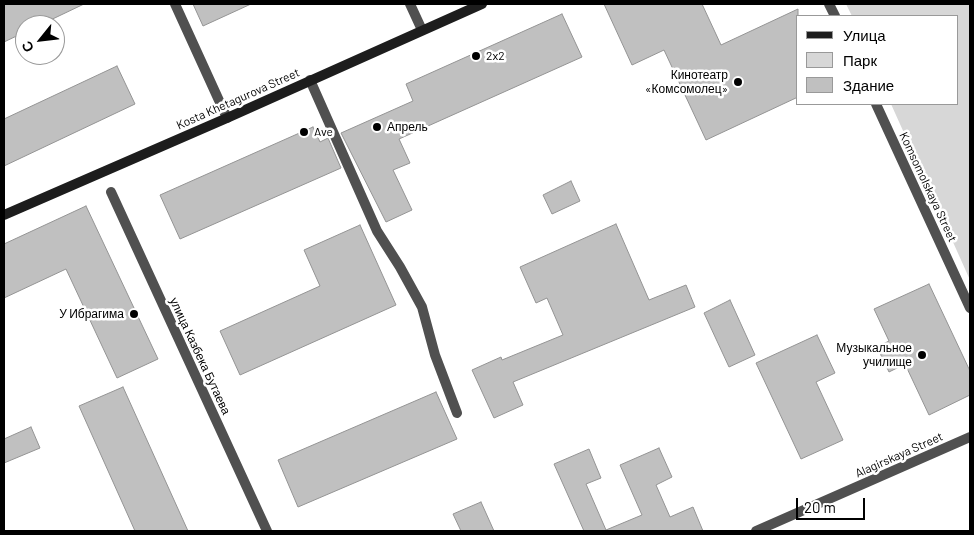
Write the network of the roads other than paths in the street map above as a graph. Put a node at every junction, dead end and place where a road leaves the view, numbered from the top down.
1 (175, 4) edge
2 (410, 4) edge
3 (482, 4) edge
4 (422, 30) junction
5 (310, 80) junction
6 (876, 105) edge
7 (228, 118) junction
8 (111, 192) dead end
9 (4, 214) edge
10 (970, 308) edge
11 (457, 413) dead end
12 (970, 437) edge
13 (267, 531) edge
14 (756, 531) edge

1 - 7 street
2 - 4 street
3 - 4 main road, Kosta Khetagurova Street
4 - 5 main road, Kosta Khetagurova Street
5 - 7 main road, Kosta Khetagurova Street
5 - 11 street
6 - 10 street, Komsomolskaya Street
7 - 9 main road, Kosta Khetagurova Street
8 - 13 street, улица Казбека Бутаева
12 - 14 street, Alagirskaya Street

